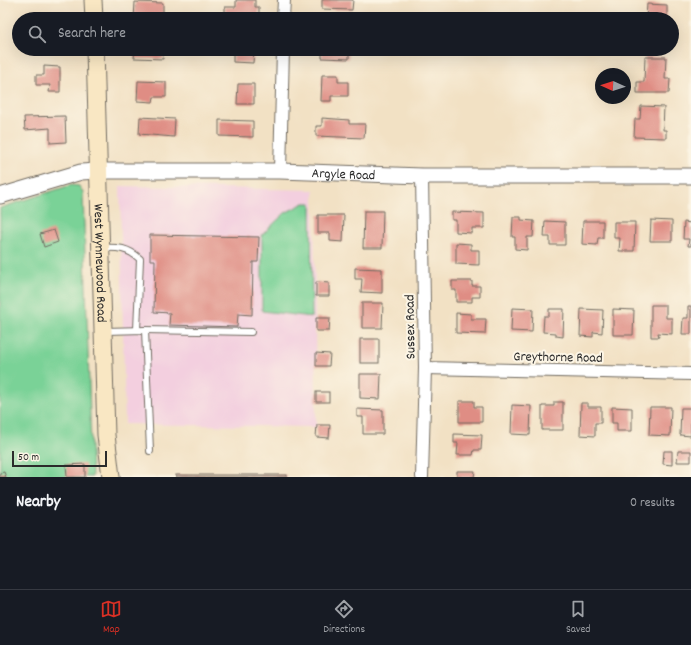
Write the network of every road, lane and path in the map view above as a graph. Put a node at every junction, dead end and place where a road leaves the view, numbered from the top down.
1 (93, 0) edge
2 (284, 0) edge
3 (94, 12) edge
4 (283, 12) edge
5 (95, 56) edge
6 (283, 56) edge
7 (99, 171) junction
8 (280, 171) junction
9 (422, 176) junction
10 (691, 176) edge
11 (0, 196) edge
12 (101, 248) junction
13 (137, 330) junction
14 (145, 330) junction
15 (104, 331) junction
16 (251, 332) dead end
17 (425, 368) junction
18 (691, 374) edge
19 (150, 451) dead end
20 (111, 477) edge
21 (422, 477) edge

1 - 3 main road
2 - 4 street
5 - 7 main road, West Wynnewood Road
6 - 8 street
7 - 8 street, Argyle Road
7 - 11 street, Argyle Road
7 - 12 main road, West Wynnewood Road
8 - 9 street, Argyle Road
9 - 10 street, Argyle Road
9 - 17 street, Sussex Road
12 - 13 lane
12 - 15 main road, West Wynnewood Road
13 - 14 lane
13 - 15 lane
14 - 16 lane
14 - 19 lane
15 - 20 main road, West Wynnewood Road
17 - 18 street, Greythorne Road
17 - 21 street, Sussex Road

